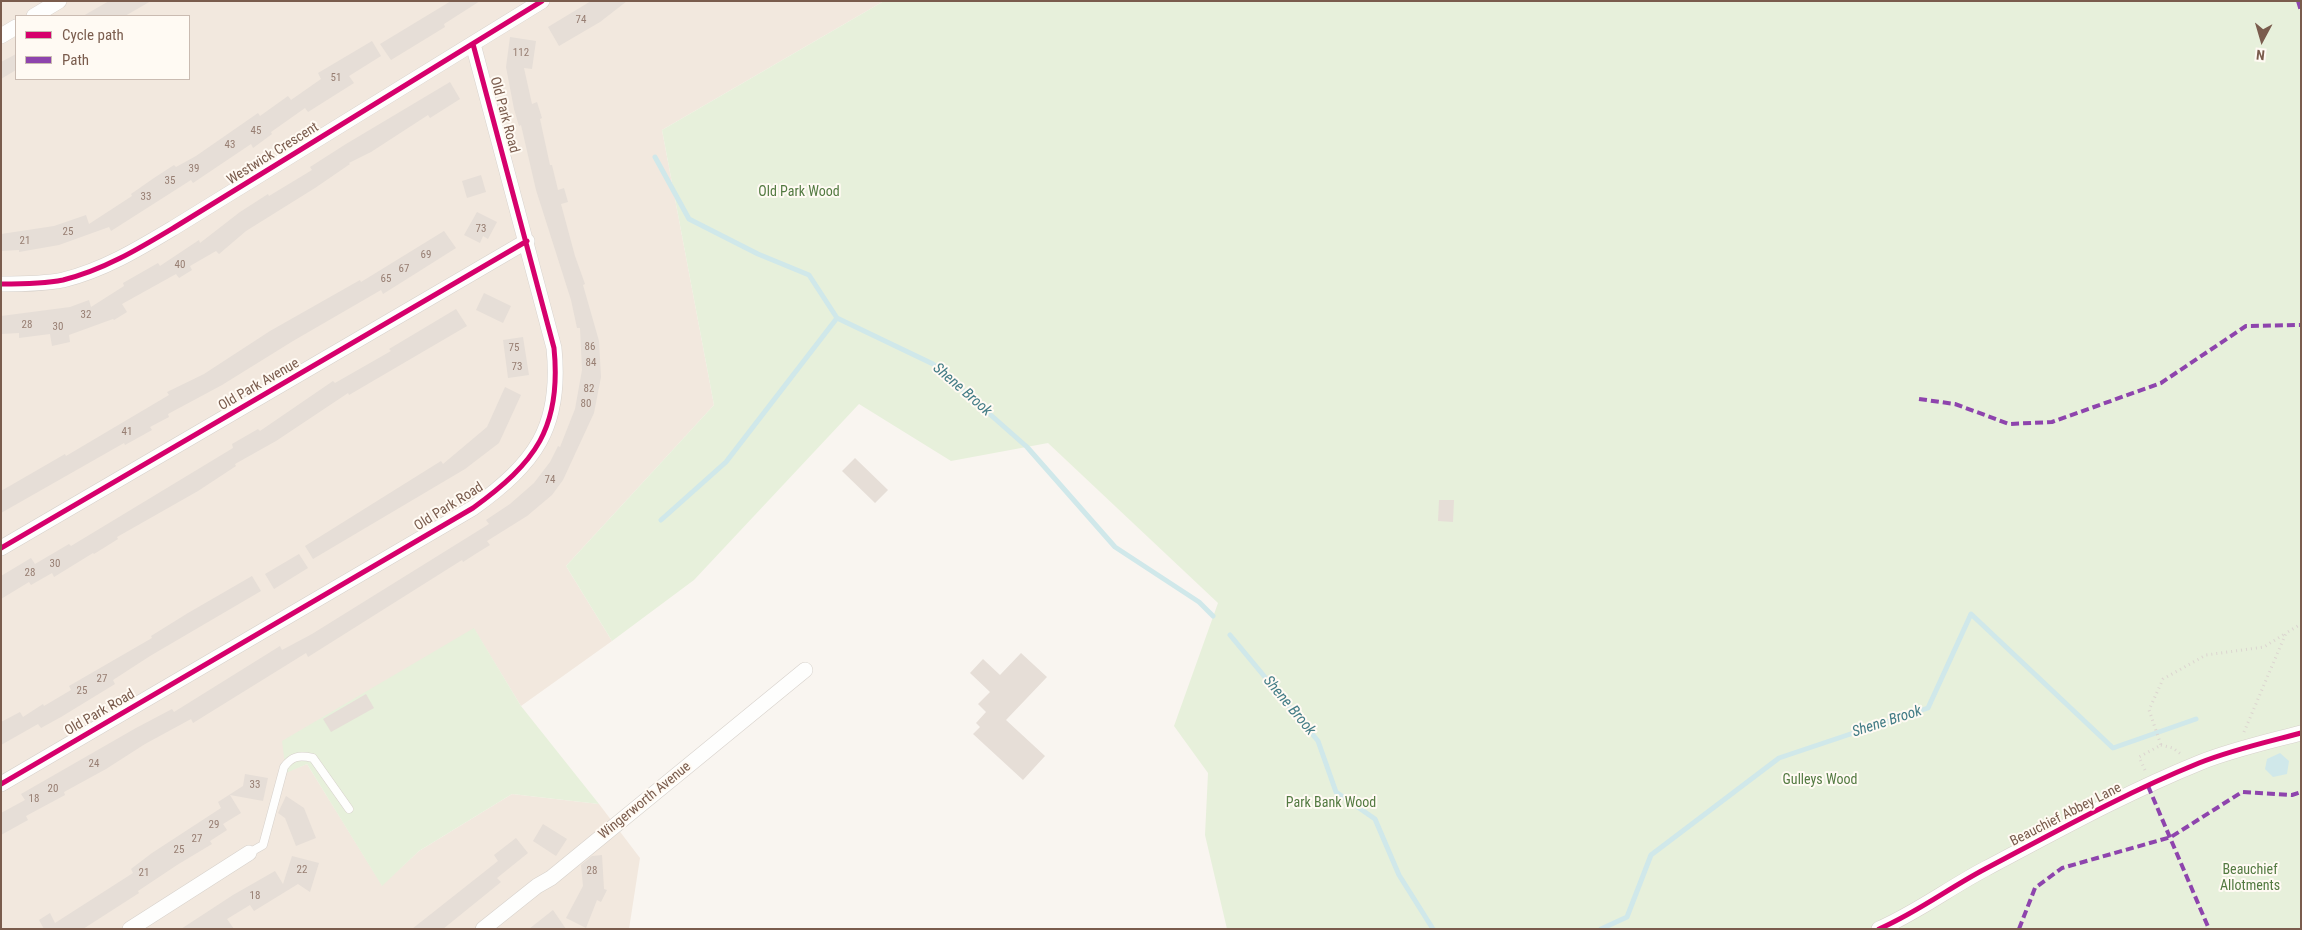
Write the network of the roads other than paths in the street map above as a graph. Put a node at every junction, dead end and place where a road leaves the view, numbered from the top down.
1 (59, 1) edge
2 (542, 1) edge
3 (36, 15) edge
4 (15, 28) edge
5 (1, 36) edge
6 (473, 44) junction
7 (527, 241) junction
8 (1, 284) edge
9 (1, 548) edge
10 (805, 670) dead end
11 (2301, 733) edge
12 (1, 784) edge
13 (349, 809) dead end
14 (249, 853) joint
15 (130, 929) edge
16 (483, 929) edge
17 (1879, 929) edge

1 - 3 street
2 - 6 street, Westwick Crescent
4 - 5 street
6 - 7 street, Old Park Road
6 - 8 street, Westwick Crescent
7 - 9 street, Old Park Avenue
7 - 12 street, Old Park Road
10 - 16 street, Wingerworth Avenue
11 - 17 street, Beauchief Abbey Lane
13 - 14 lane
14 - 15 street

